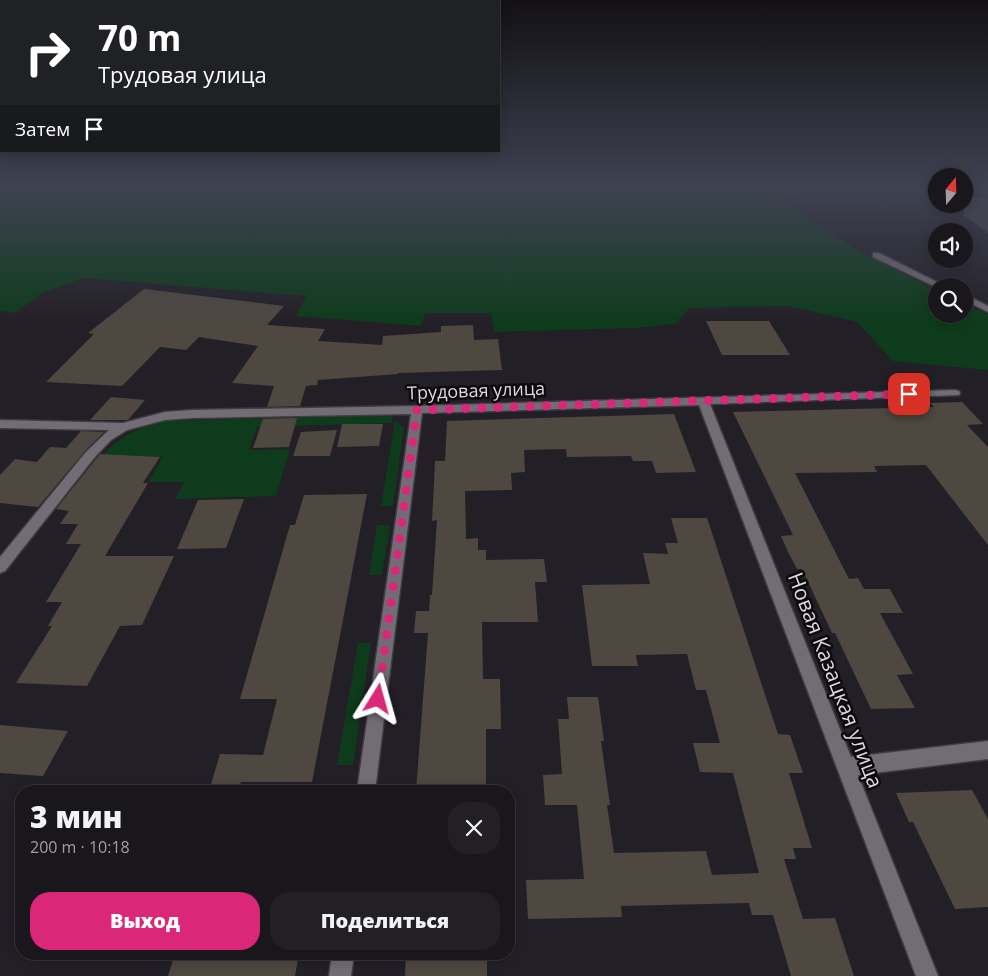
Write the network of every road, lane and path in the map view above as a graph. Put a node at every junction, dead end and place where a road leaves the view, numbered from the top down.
1 (876, 255) dead end
2 (928, 280) edge
3 (973, 302) edge
4 (988, 309) edge
5 (955, 393) dead end
6 (703, 400) junction
7 (417, 410) junction
8 (0, 424) edge
9 (124, 426) junction
10 (0, 567) edge
11 (988, 750) edge
12 (845, 767) junction
13 (367, 785) edge
14 (342, 960) edge
15 (340, 976) edge
16 (927, 976) edge

1 - 2 street
3 - 4 street
5 - 6 street, Трудовая улица
6 - 7 street, Трудовая улица
6 - 12 street, Новая Казацкая улица
7 - 9 street, Трудовая улица
7 - 13 street
8 - 9 street, Трудовая улица
9 - 10 street
11 - 12 street
12 - 16 street, Новая Казацкая улица
14 - 15 street

